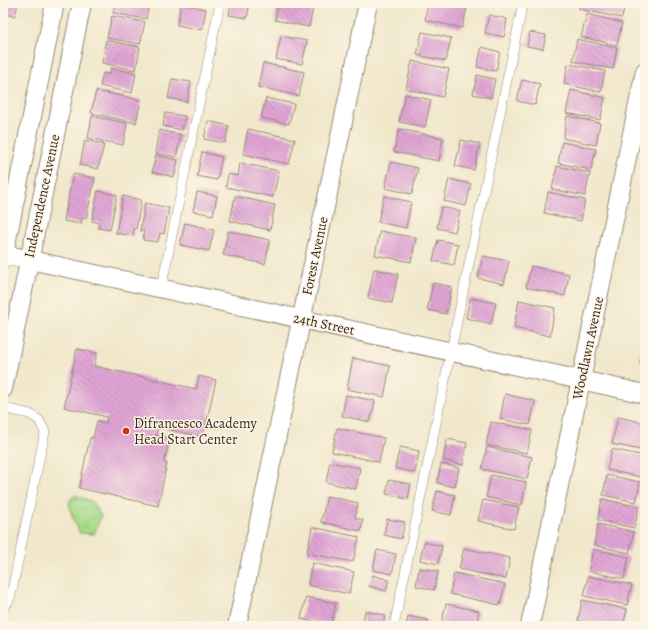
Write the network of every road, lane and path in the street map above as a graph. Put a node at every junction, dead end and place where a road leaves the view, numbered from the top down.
1 (55, 3) edge
2 (82, 3) edge
3 (220, 3) edge
4 (368, 3) edge
5 (523, 3) edge
6 (645, 71) edge
7 (3, 256) edge
8 (29, 260) junction
9 (161, 289) junction
10 (302, 319) junction
11 (451, 352) junction
12 (581, 380) junction
13 (3, 389) edge
14 (645, 394) edge
15 (3, 408) edge
16 (3, 609) edge
17 (237, 626) edge
18 (394, 626) edge
19 (530, 626) edge

1 - 7 street, Independence Avenue
2 - 8 street, Independence Avenue
3 - 9 lane
4 - 10 street, Forest Avenue
5 - 11 lane
6 - 12 street, Woodlawn Avenue
7 - 8 street, 24th Street
8 - 9 street, 24th Street
8 - 13 street, Independence Avenue
9 - 10 street, 24th Street
10 - 11 street, 24th Street
10 - 17 street, Forest Avenue
11 - 12 street, 24th Street
11 - 18 lane
12 - 14 street, 24th Street
12 - 19 street, Woodlawn Avenue
15 - 16 lane

